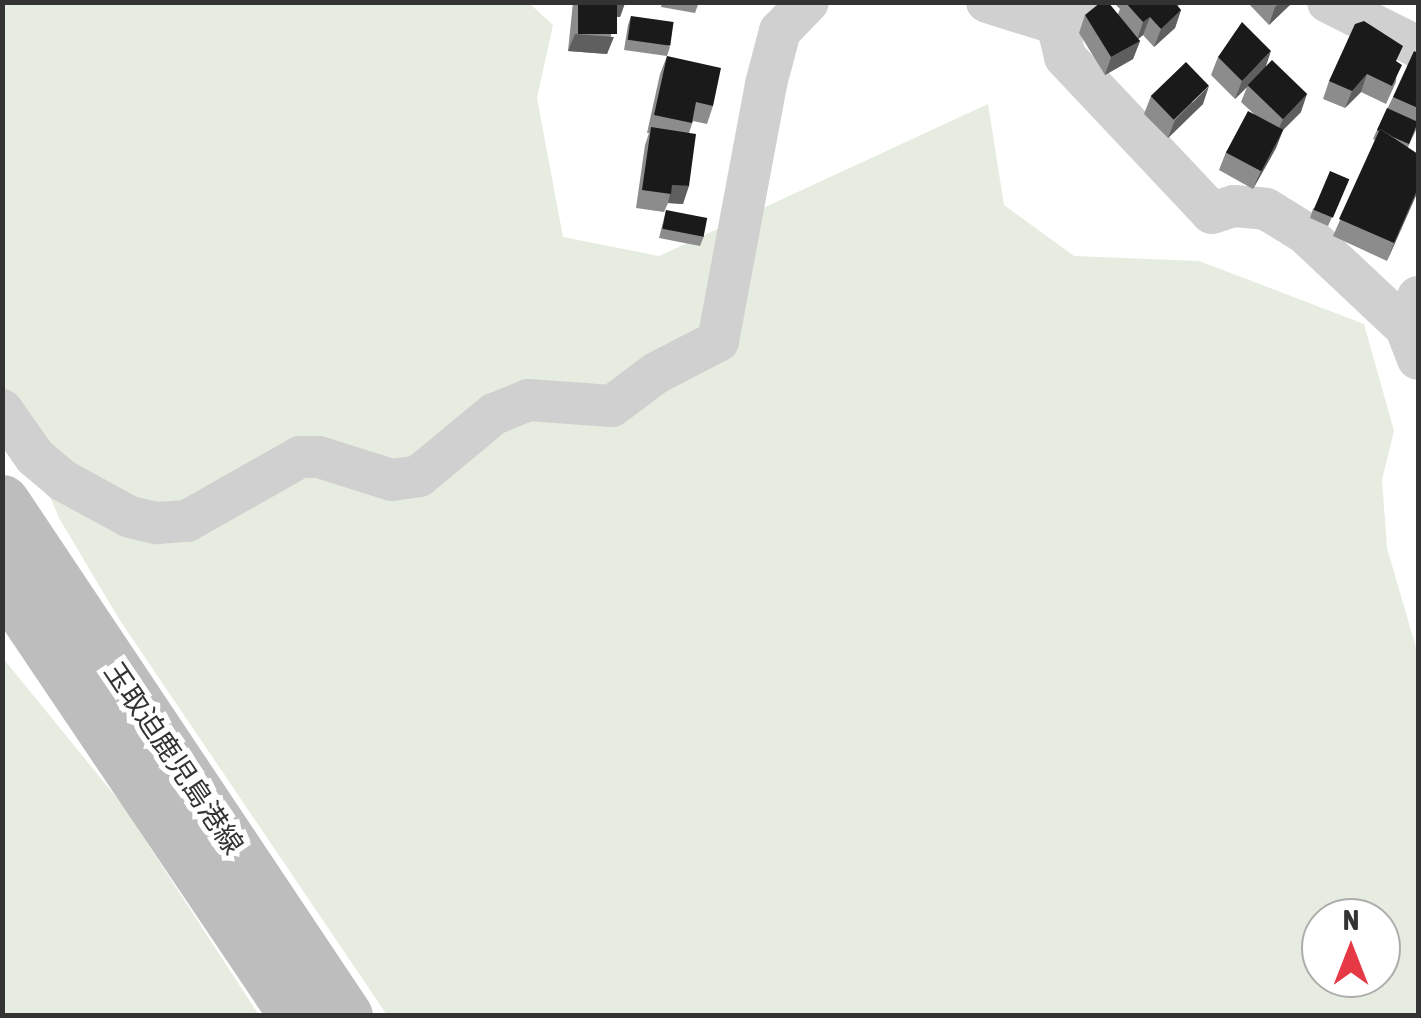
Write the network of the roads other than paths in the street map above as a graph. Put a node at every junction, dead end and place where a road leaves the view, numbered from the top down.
1 (808, 2) edge
2 (987, 2) edge
3 (1328, 2) edge
4 (1069, 13) edge
5 (1418, 46) edge
6 (1414, 328) edge
7 (2, 410) edge
8 (2, 502) edge
9 (2, 578) edge
10 (297, 1016) edge
11 (345, 1016) edge

1 - 7 street
2 - 4 street
3 - 5 street
4 - 6 street
8 - 11 main road, 玉取迫鹿児島港線
9 - 10 main road, 玉取迫鹿児島港線

